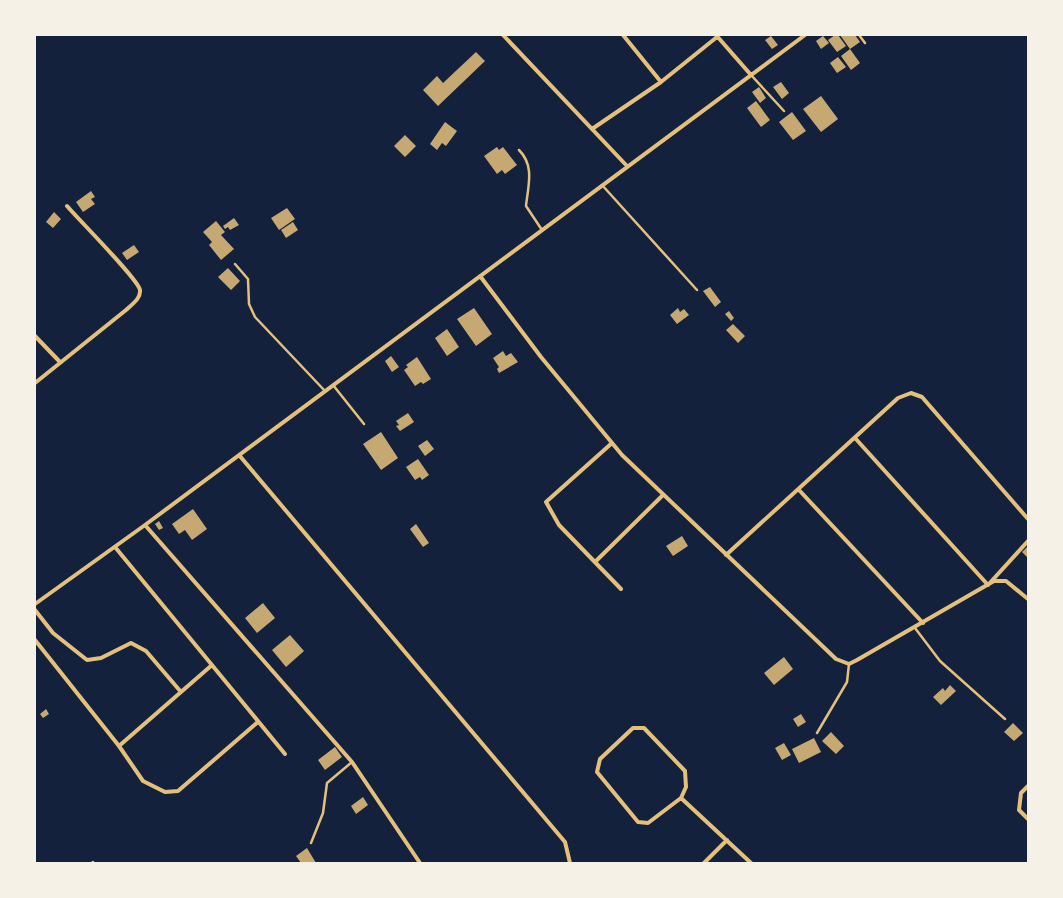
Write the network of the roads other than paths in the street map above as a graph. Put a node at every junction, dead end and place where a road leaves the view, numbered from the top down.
1 (503, 35) edge
2 (623, 35) edge
3 (805, 35) edge
4 (859, 35) edge
5 (717, 36) edge
6 (800, 37) edge
7 (865, 43) dead end
8 (751, 75) junction
9 (661, 82) junction
10 (784, 112) dead end
11 (592, 129) junction
12 (519, 150) dead end
13 (627, 166) junction
14 (601, 185) junction
15 (67, 206) dead end
16 (542, 230) junction
17 (235, 264) dead end
18 (480, 276) junction
19 (697, 290) dead end
20 (35, 336) edge
21 (60, 362) junction
22 (35, 383) edge
23 (333, 385) junction
24 (325, 391) junction
25 (364, 424) dead end
26 (855, 438) junction
27 (612, 443) junction
28 (239, 455) junction
29 (799, 490) junction
30 (663, 495) junction
31 (1028, 519) edge
32 (145, 525) junction
33 (1028, 541) edge
34 (115, 546) junction
35 (726, 555) junction
36 (595, 562) junction
37 (988, 585) junction
38 (621, 589) dead end
39 (1028, 599) edge
40 (35, 604) edge
41 (35, 610) edge
42 (923, 623) junction
43 (915, 628) junction
44 (35, 640) edge
45 (849, 664) junction
46 (212, 665) junction
47 (181, 692) junction
48 (1005, 719) dead end
49 (258, 722) junction
50 (817, 733) dead end
51 (119, 746) junction
52 (285, 754) dead end
53 (352, 762) junction
54 (1028, 786) edge
55 (681, 798) junction
56 (1028, 819) edge
57 (727, 840) junction
58 (311, 843) dead end
59 (420, 863) edge
60 (570, 863) edge
61 (704, 863) edge
62 (751, 863) edge

1 - 11 street
2 - 9 street
3 - 6 street
4 - 7 lane
5 - 8 street
5 - 9 street
6 - 8 street
8 - 10 lane
8 - 13 street
9 - 11 street
11 - 13 street
12 - 16 lane
13 - 14 street
14 - 16 street
14 - 19 lane
15 - 21 street
16 - 18 street
17 - 24 lane
18 - 23 street
18 - 27 street
20 - 21 street
21 - 22 street
23 - 24 street
23 - 25 lane
24 - 28 street
26 - 29 street
26 - 31 street
26 - 37 street
27 - 30 street
27 - 36 street
28 - 32 street
28 - 60 street
29 - 35 street
29 - 42 street
30 - 35 street
30 - 36 street
32 - 34 street
32 - 53 street
33 - 37 street
34 - 40 street
34 - 46 street
35 - 45 street
36 - 38 street
37 - 39 street
37 - 42 street
41 - 47 street
42 - 43 street
43 - 45 street
43 - 48 lane
44 - 51 street
45 - 50 lane
46 - 47 street
46 - 49 street
47 - 51 street
49 - 51 street
49 - 52 street
53 - 58 lane
53 - 59 street
54 - 56 street
55 - 55 street
55 - 57 street
57 - 61 street
57 - 62 street

